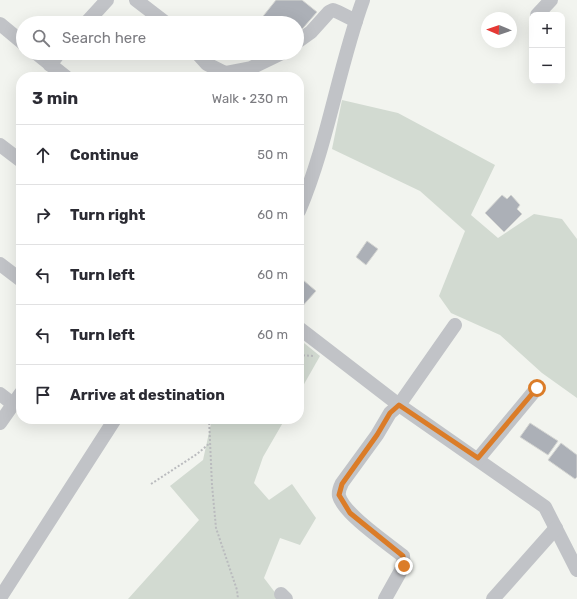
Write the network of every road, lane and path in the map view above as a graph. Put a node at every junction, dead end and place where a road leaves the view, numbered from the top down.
1 (107, 0) edge
2 (363, 0) edge
3 (551, 0) edge
4 (144, 2) edge
5 (541, 12) edge
6 (92, 16) edge
7 (159, 16) edge
8 (356, 21) junction
9 (0, 24) edge
10 (16, 37) edge
11 (304, 37) edge
12 (44, 60) edge
13 (54, 60) edge
14 (203, 60) edge
15 (268, 60) edge
16 (50, 65) junction
17 (59, 72) edge
18 (223, 72) edge
19 (230, 72) edge
20 (0, 144) edge
21 (16, 157) edge
22 (304, 184) edge
23 (0, 264) edge
24 (16, 276) edge
25 (455, 325) dead end
26 (304, 332) edge
27 (537, 388) dead end
28 (0, 394) edge
29 (16, 399) edge
30 (16, 400) edge
31 (399, 405) junction
32 (0, 422) edge
33 (112, 424) edge
34 (209, 424) edge
35 (210, 443) junction
36 (478, 458) junction
37 (151, 484) dead end
38 (556, 528) junction
39 (577, 570) edge
40 (0, 598) edge
41 (238, 599) edge
42 (385, 599) edge
43 (493, 599) edge

1 - 6 street
2 - 8 street
3 - 5 street
4 - 7 street
8 - 11 street
8 - 22 street
9 - 10 street
12 - 16 street
13 - 16 street
14 - 18 street
15 - 19 street
16 - 17 street
20 - 21 street
23 - 24 street
25 - 31 street
26 - 31 street
27 - 36 street
28 - 29 street
30 - 32 street
31 - 36 street
31 - 42 street
33 - 40 street
34 - 35 path
35 - 37 path
35 - 41 path
36 - 38 street
38 - 39 street
38 - 43 street

